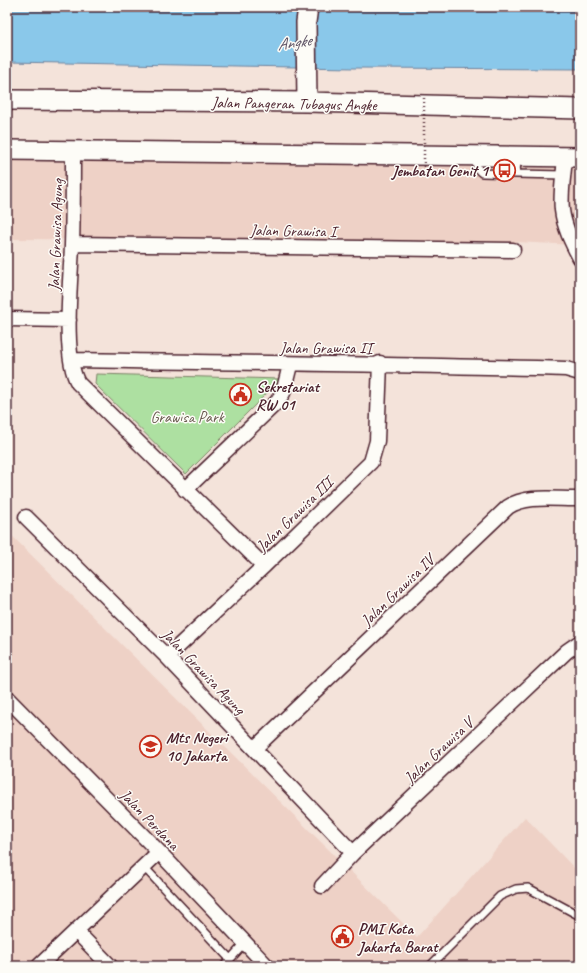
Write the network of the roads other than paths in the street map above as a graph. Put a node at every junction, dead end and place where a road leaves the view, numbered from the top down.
1 (305, 12) edge
2 (307, 95) junction
3 (7, 100) edge
4 (580, 109) edge
5 (7, 150) edge
6 (73, 150) junction
7 (477, 155) junction
8 (517, 156) junction
9 (570, 163) edge
10 (516, 174) junction
11 (72, 244) junction
12 (513, 250) dead end
13 (580, 258) edge
14 (7, 319) edge
15 (69, 320) junction
16 (71, 360) junction
17 (380, 363) junction
18 (290, 365) junction
19 (580, 373) edge
20 (185, 490) junction
21 (580, 499) edge
22 (26, 517) dead end
23 (264, 566) junction
24 (580, 642) edge
25 (167, 657) junction
26 (7, 698) edge
27 (255, 748) junction
28 (159, 852) junction
29 (354, 853) junction
30 (144, 866) junction
31 (322, 886) dead end
32 (580, 916) edge
33 (76, 931) junction
34 (245, 943) junction
35 (230, 960) junction
36 (39, 966) edge
37 (110, 966) edge
38 (224, 966) edge
39 (266, 966) edge
40 (430, 966) edge

1 - 2 main road
2 - 3 main road, Jalan Pangeran Tubagus Angke
2 - 4 main road, Jalan Pangeran Tubagus Angke
5 - 6 main road
6 - 7 main road
6 - 11 street, Jalan Grawisa Agung
7 - 8 main road
7 - 10 lane
8 - 9 main road
8 - 10 lane
9 - 10 lane
9 - 13 street
11 - 12 street, Jalan Grawisa I
11 - 15 street, Jalan Grawisa Agung
14 - 15 street
15 - 16 street, Jalan Grawisa Agung
16 - 18 street, Jalan Grawisa II
16 - 20 street, Jalan Grawisa Agung
17 - 18 street, Jalan Grawisa II
17 - 19 street, Jalan Grawisa II
17 - 23 street, Jalan Grawisa III
18 - 20 street
20 - 23 street, Jalan Grawisa Agung
21 - 27 street, Jalan Grawisa IV
22 - 25 street, Jalan Grawisa Agung
23 - 25 street, Jalan Grawisa III
24 - 29 street, Jalan Grawisa V
25 - 27 street, Jalan Grawisa Agung
26 - 28 street, Jalan Perdana
27 - 29 street, Jalan Grawisa Agung
28 - 30 street
28 - 34 street, Jalan Perdana
29 - 31 street, Jalan Grawisa V
30 - 33 street
30 - 35 lane
32 - 40 lane
33 - 36 street
33 - 37 street
34 - 35 lane
34 - 39 street, Jalan Perdana
35 - 38 lane

